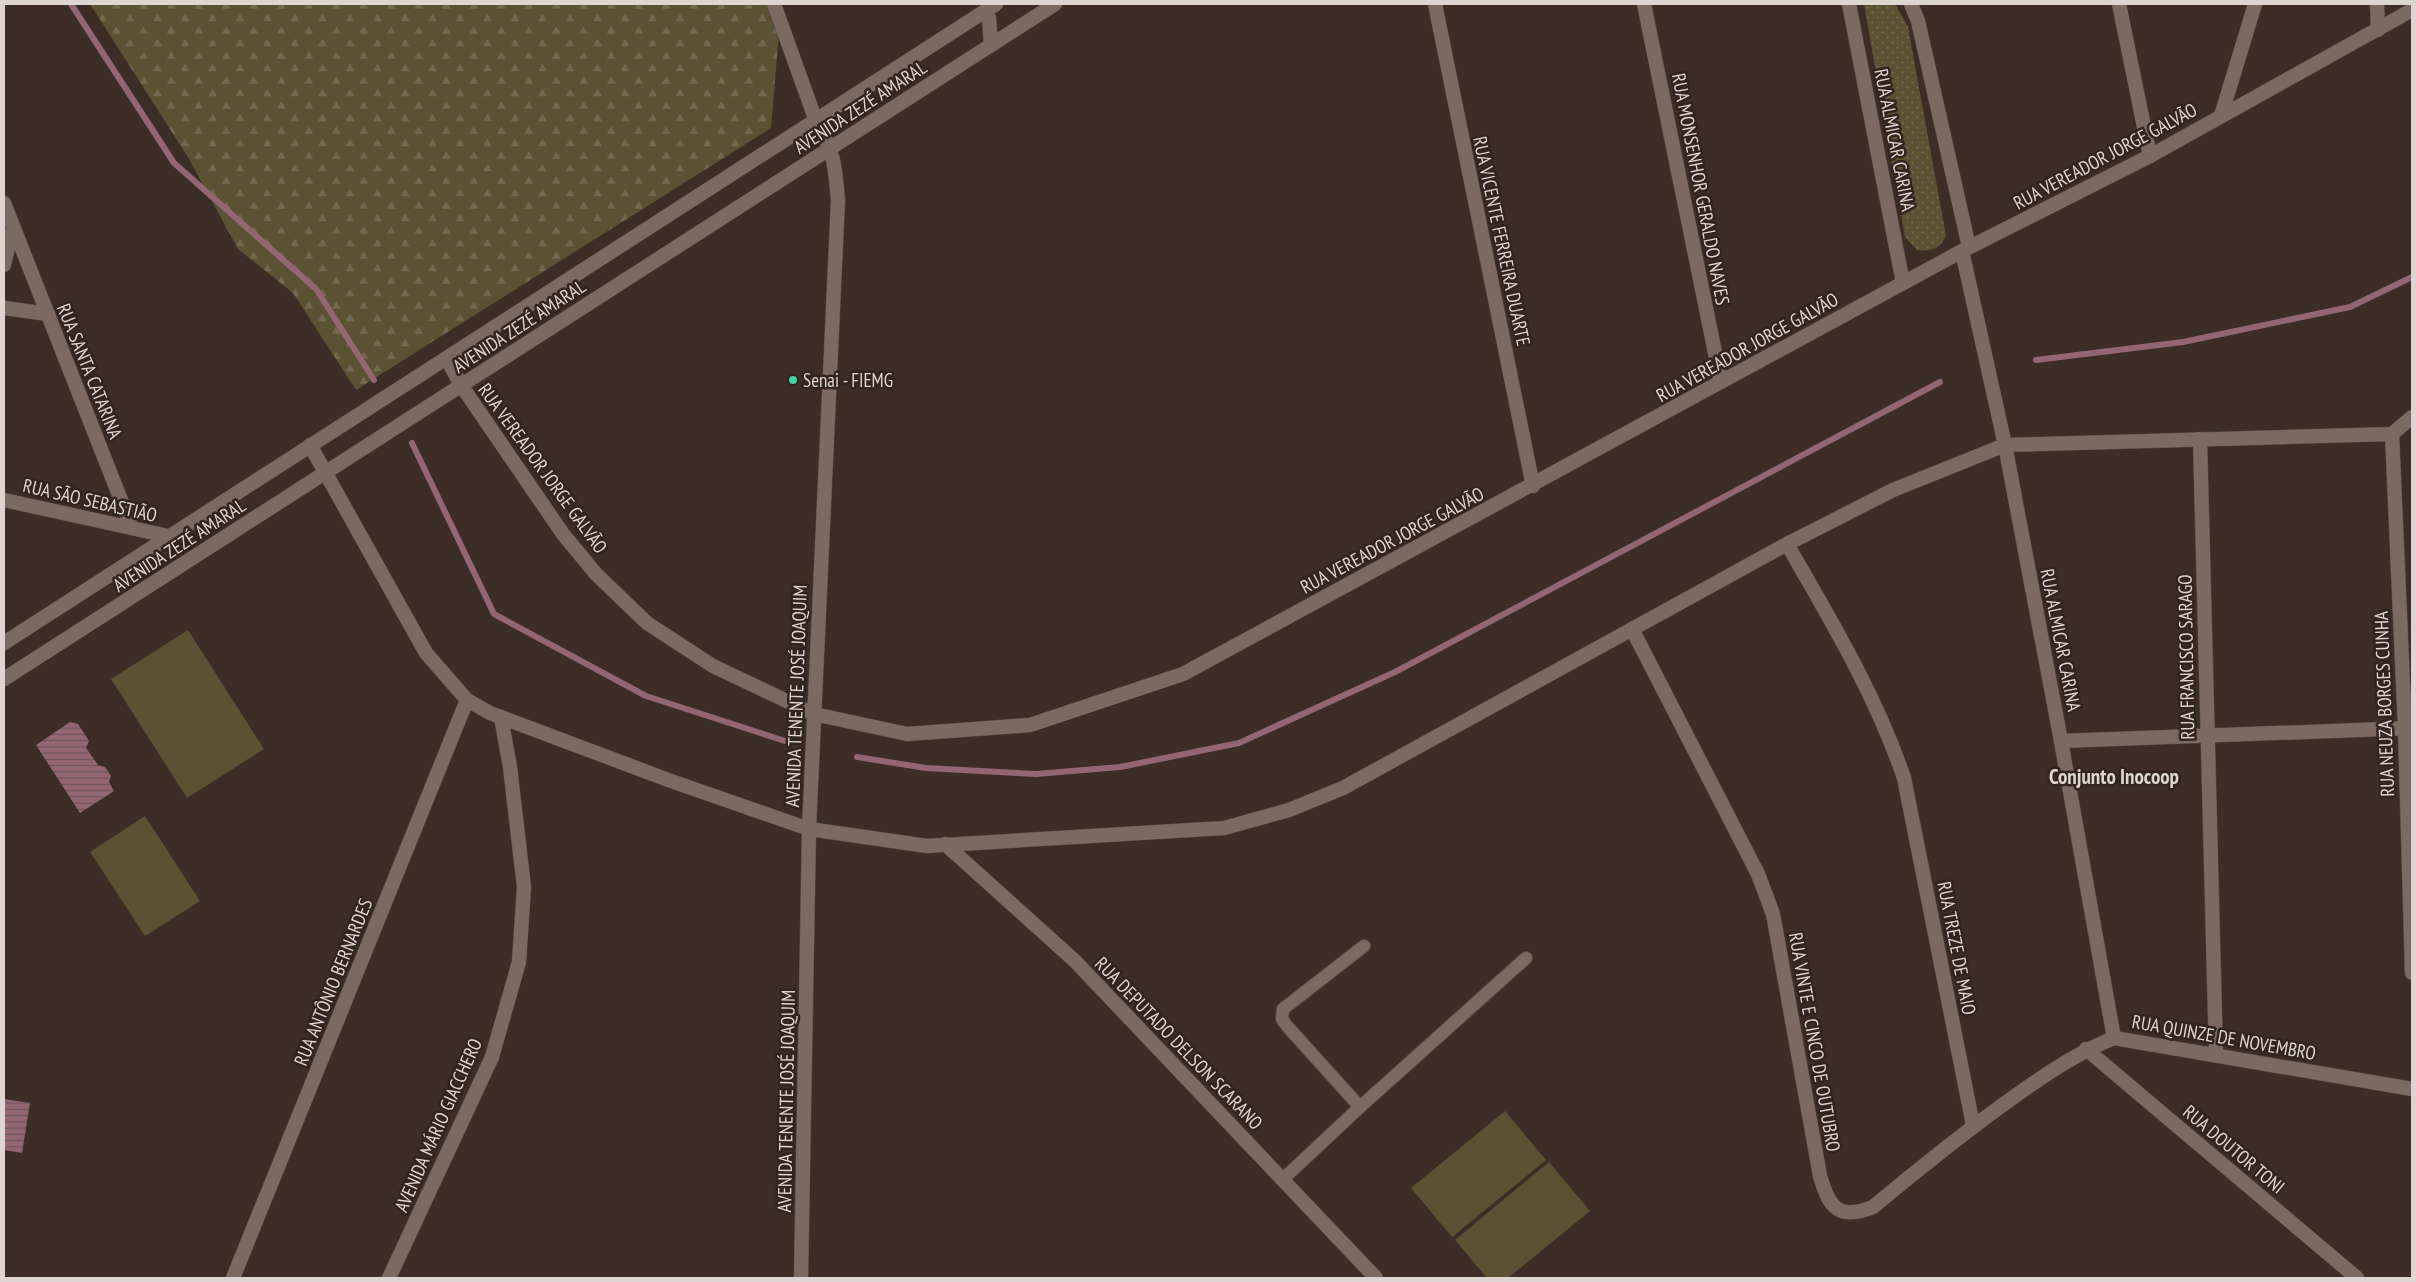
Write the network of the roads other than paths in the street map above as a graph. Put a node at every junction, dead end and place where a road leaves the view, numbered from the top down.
1 (774, 4) edge
2 (1055, 4) edge
3 (1435, 4) edge
4 (1644, 4) edge
5 (1849, 4) edge
6 (1910, 4) edge
7 (2119, 4) edge
8 (2255, 4) edge
9 (2377, 4) edge
10 (987, 6) edge
11 (2412, 10) edge
12 (2378, 30) junction
13 (991, 45) junction
14 (2221, 116) junction
15 (816, 120) junction
16 (831, 147) junction
17 (2150, 156) junction
18 (4, 203) edge
19 (13, 227) junction
20 (1966, 249) junction
21 (4, 265) edge
22 (1903, 283) junction
23 (4, 308) edge
24 (48, 314) junction
25 (447, 359) junction
26 (1720, 382) junction
27 (461, 385) junction
28 (2412, 417) edge
29 (2392, 434) junction
30 (2200, 439) junction
31 (310, 445) junction
32 (2005, 445) junction
33 (326, 472) junction
34 (1533, 486) junction
35 (4, 500) edge
36 (132, 528) junction
37 (168, 536) junction
38 (1787, 544) junction
39 (1632, 629) junction
40 (4, 643) edge
41 (4, 679) edge
42 (467, 700) junction
43 (814, 714) junction
44 (501, 717) junction
45 (2408, 728) edge
46 (2207, 736) junction
47 (2061, 741) junction
48 (809, 829) junction
49 (945, 844) junction
50 (1364, 946) dead end
51 (1526, 958) dead end
52 (2412, 973) edge
53 (2114, 1038) junction
54 (2086, 1049) junction
55 (2216, 1055) junction
56 (2412, 1088) edge
57 (1360, 1106) junction
58 (1972, 1125) junction
59 (1283, 1179) junction
60 (1843, 1211) joint
61 (233, 1278) edge
62 (389, 1278) edge
63 (801, 1278) edge
64 (1376, 1278) edge
65 (2357, 1278) edge

1 - 15 street, AVENIDA TENENTE JOSÉ JOAQUIM
2 - 13 street, AVENIDA ZEZÉ AMARAL
3 - 34 street, RUA VICENTE FERREIRA DUARTE
4 - 26 street, RUA MONSENHOR GERALDO NAVES
5 - 22 street, RUA ALMICAR CARINA
6 - 20 street, RUA ALMICAR CARINA
7 - 17 street
8 - 14 street
9 - 12 street
10 - 13 street
10 - 15 street, AVENIDA ZEZÉ AMARAL
11 - 12 street, RUA VEREADOR JORGE GALVÃO
12 - 14 street, RUA VEREADOR JORGE GALVÃO
13 - 16 street, AVENIDA ZEZÉ AMARAL
14 - 17 street, RUA VEREADOR JORGE GALVÃO
15 - 16 street, AVENIDA TENENTE JOSÉ JOAQUIM
15 - 25 street, AVENIDA ZEZÉ AMARAL
16 - 27 street, AVENIDA ZEZÉ AMARAL
16 - 43 street, AVENIDA TENENTE JOSÉ JOAQUIM
17 - 20 street, RUA VEREADOR JORGE GALVÃO
18 - 19 street, RUA SANTA CATARINA
19 - 21 street
19 - 24 street, RUA SANTA CATARINA
20 - 22 street, RUA VEREADOR JORGE GALVÃO
20 - 32 street, RUA ALMICAR CARINA
22 - 26 street, RUA VEREADOR JORGE GALVÃO
23 - 24 street
24 - 36 street, RUA SANTA CATARINA
25 - 27 street, RUA VEREADOR JORGE GALVÃO
25 - 31 street, AVENIDA ZEZÉ AMARAL
26 - 34 street, RUA VEREADOR JORGE GALVÃO
27 - 33 street, AVENIDA ZEZÉ AMARAL
27 - 43 street, RUA VEREADOR JORGE GALVÃO
28 - 29 street
29 - 30 street
29 - 45 street, RUA NEUZA BORGES CUNHA
30 - 32 street
30 - 46 street, RUA FRANCISCO SARAGO
31 - 33 street
31 - 37 street, AVENIDA ZEZÉ AMARAL
32 - 38 street
32 - 47 street, RUA ALMICAR CARINA
33 - 41 street, AVENIDA ZEZÉ AMARAL
33 - 42 street
34 - 43 street, RUA VEREADOR JORGE GALVÃO
35 - 36 street, RUA SÃO SEBASTIÃO
36 - 37 street, RUA SÃO SEBASTIÃO
37 - 40 street, AVENIDA ZEZÉ AMARAL
38 - 39 street
38 - 58 street, RUA TREZE DE MAIO
39 - 49 street
39 - 60 street, RUA VINTE E CINCO DE OUTUBRO
42 - 44 street
42 - 61 street, RUA ANTÔNIO BERNARDES
43 - 48 street, AVENIDA TENENTE JOSÉ JOAQUIM
44 - 48 street
44 - 62 street, AVENIDA MÁRIO GIACCHERO
45 - 46 street
45 - 52 street, RUA NEUZA BORGES CUNHA
46 - 47 street
46 - 55 street, RUA FRANCISCO SARAGO
47 - 53 street, RUA ALMICAR CARINA
48 - 49 street
48 - 63 street, AVENIDA TENENTE JOSÉ JOAQUIM
49 - 59 street, RUA DEPUTADO DELSON SCARANO
50 - 57 lane
51 - 57 lane
53 - 54 street, RUA QUINZE DE NOVEMBRO
53 - 55 street, RUA QUINZE DE NOVEMBRO
54 - 58 street, RUA QUINZE DE NOVEMBRO
54 - 65 street, RUA DOUTOR TONI
55 - 56 street, RUA QUINZE DE NOVEMBRO
57 - 59 lane
58 - 60 street, RUA QUINZE DE NOVEMBRO
59 - 64 street, RUA DEPUTADO DELSON SCARANO

